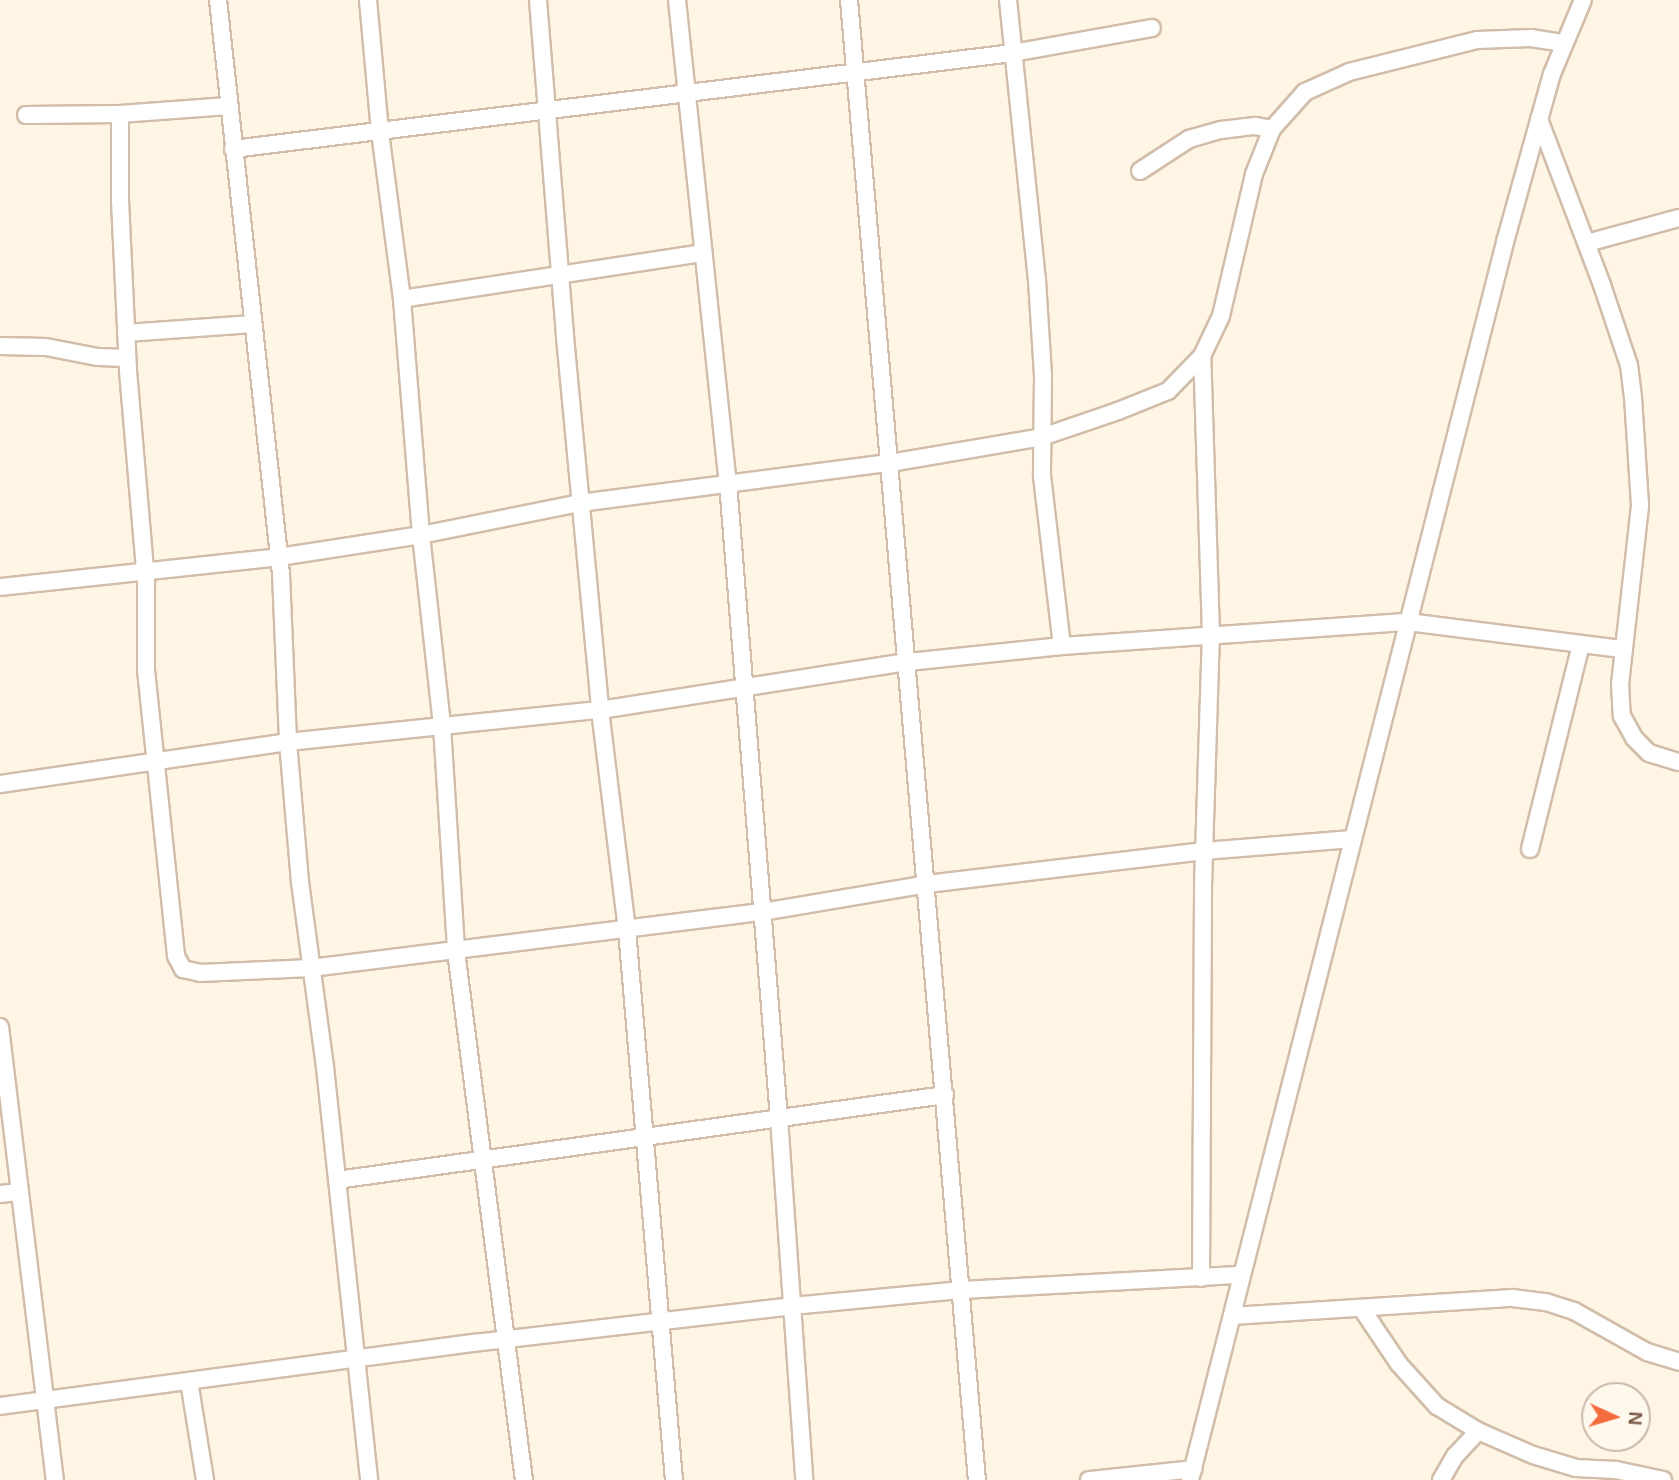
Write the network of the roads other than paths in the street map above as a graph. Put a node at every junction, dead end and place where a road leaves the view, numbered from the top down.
1 (218, 0) edge
2 (368, 0) edge
3 (538, 0) edge
4 (677, 0) edge
5 (849, 0) edge
6 (1008, 0) edge
7 (1583, 0) edge
8 (1152, 28) dead end
9 (1564, 43) junction
10 (1013, 53) junction
11 (856, 71) junction
12 (687, 94) junction
13 (228, 106) junction
14 (548, 112) junction
15 (120, 114) junction
16 (26, 115) dead end
17 (1539, 119) junction
18 (1272, 129) junction
19 (380, 132) junction
20 (233, 149) junction
21 (1140, 171) dead end
22 (1679, 218) edge
23 (1587, 243) junction
24 (704, 253) junction
25 (560, 272) junction
26 (402, 299) junction
27 (253, 324) junction
28 (126, 333) junction
29 (0, 345) edge
30 (1202, 356) junction
31 (127, 358) junction
32 (1042, 437) junction
33 (890, 463) junction
34 (728, 484) junction
35 (580, 503) junction
36 (421, 535) junction
37 (279, 557) junction
38 (145, 570) junction
39 (0, 587) edge
40 (1408, 622) junction
41 (1211, 635) junction
42 (1581, 645) junction
43 (1062, 646) junction
44 (1623, 649) junction
45 (908, 662) junction
46 (744, 688) junction
47 (600, 710) junction
48 (442, 726) junction
49 (288, 743) junction
50 (1679, 762) edge
51 (157, 763) junction
52 (0, 784) edge
53 (1353, 839) junction
54 (1530, 849) dead end
55 (1204, 851) junction
56 (927, 884) junction
57 (762, 912) junction
58 (627, 930) junction
59 (456, 951) junction
60 (312, 968) junction
61 (0, 1027) edge
62 (945, 1095) junction
63 (779, 1118) junction
64 (644, 1137) junction
65 (484, 1161) junction
66 (337, 1180) junction
67 (20, 1192) junction
68 (0, 1194) edge
69 (1242, 1275) junction
70 (1201, 1278) junction
71 (962, 1290) junction
72 (792, 1306) junction
73 (1362, 1310) junction
74 (1232, 1316) junction
75 (658, 1322) junction
76 (506, 1339) junction
77 (355, 1359) junction
78 (1679, 1362) edge
79 (189, 1381) junction
80 (45, 1401) junction
81 (0, 1406) edge
82 (1478, 1431) junction
83 (1191, 1475) edge
84 (55, 1480) edge
85 (205, 1480) edge
86 (369, 1480) edge
87 (524, 1480) edge
88 (674, 1480) edge
89 (804, 1480) edge
90 (977, 1480) edge
91 (1088, 1480) edge
92 (1441, 1480) edge
93 (1663, 1480) edge

1 - 13 street
2 - 19 street
3 - 14 street
4 - 12 street
5 - 11 street
6 - 10 street
7 - 9 street
8 - 10 street
9 - 17 street
9 - 18 street
10 - 11 street
10 - 32 street
11 - 12 street
11 - 33 street
12 - 14 street
12 - 24 street
13 - 15 street
13 - 20 street
14 - 19 street
14 - 25 street
15 - 16 street
15 - 28 street
17 - 23 street
17 - 40 street
18 - 21 street
18 - 30 street
19 - 20 street
19 - 26 street
20 - 27 street
22 - 23 street
23 - 44 street
24 - 25 street
24 - 34 street
25 - 26 street
25 - 35 street
26 - 36 street
27 - 28 street
27 - 37 street
28 - 31 street
29 - 31 street
30 - 32 street
30 - 41 street
31 - 38 street
32 - 33 street
32 - 43 street
33 - 34 street
33 - 45 street
34 - 35 street
34 - 46 street
35 - 36 street
35 - 47 street
36 - 37 street
36 - 48 street
37 - 38 street
37 - 49 street
38 - 39 street
38 - 51 street
40 - 41 street
40 - 42 street
40 - 53 street
41 - 43 street
41 - 55 street
42 - 44 street
42 - 54 street
43 - 45 street
44 - 50 street
45 - 46 street
45 - 56 street
46 - 47 street
46 - 57 street
47 - 48 street
47 - 58 street
48 - 49 street
48 - 59 street
49 - 51 street
49 - 60 street
51 - 52 street
51 - 60 street
53 - 55 street
53 - 69 street
55 - 56 street
55 - 70 street
56 - 57 street
56 - 62 street
57 - 58 street
57 - 63 street
58 - 59 street
58 - 64 street
59 - 60 street
59 - 65 street
60 - 66 street
61 - 67 street
62 - 63 street
62 - 71 street
63 - 64 street
63 - 72 street
64 - 65 street
64 - 75 street
65 - 66 street
65 - 76 street
66 - 77 street
67 - 68 street
67 - 80 street
69 - 70 street
69 - 74 street
70 - 71 street
71 - 72 street
71 - 90 street
72 - 75 street
72 - 89 street
73 - 74 street
73 - 78 street
73 - 82 street
74 - 83 street
75 - 76 street
75 - 88 street
76 - 77 street
76 - 87 street
77 - 79 street
77 - 86 street
79 - 80 street
79 - 85 street
80 - 81 street
80 - 84 street
82 - 92 street
82 - 93 street
83 - 91 street

